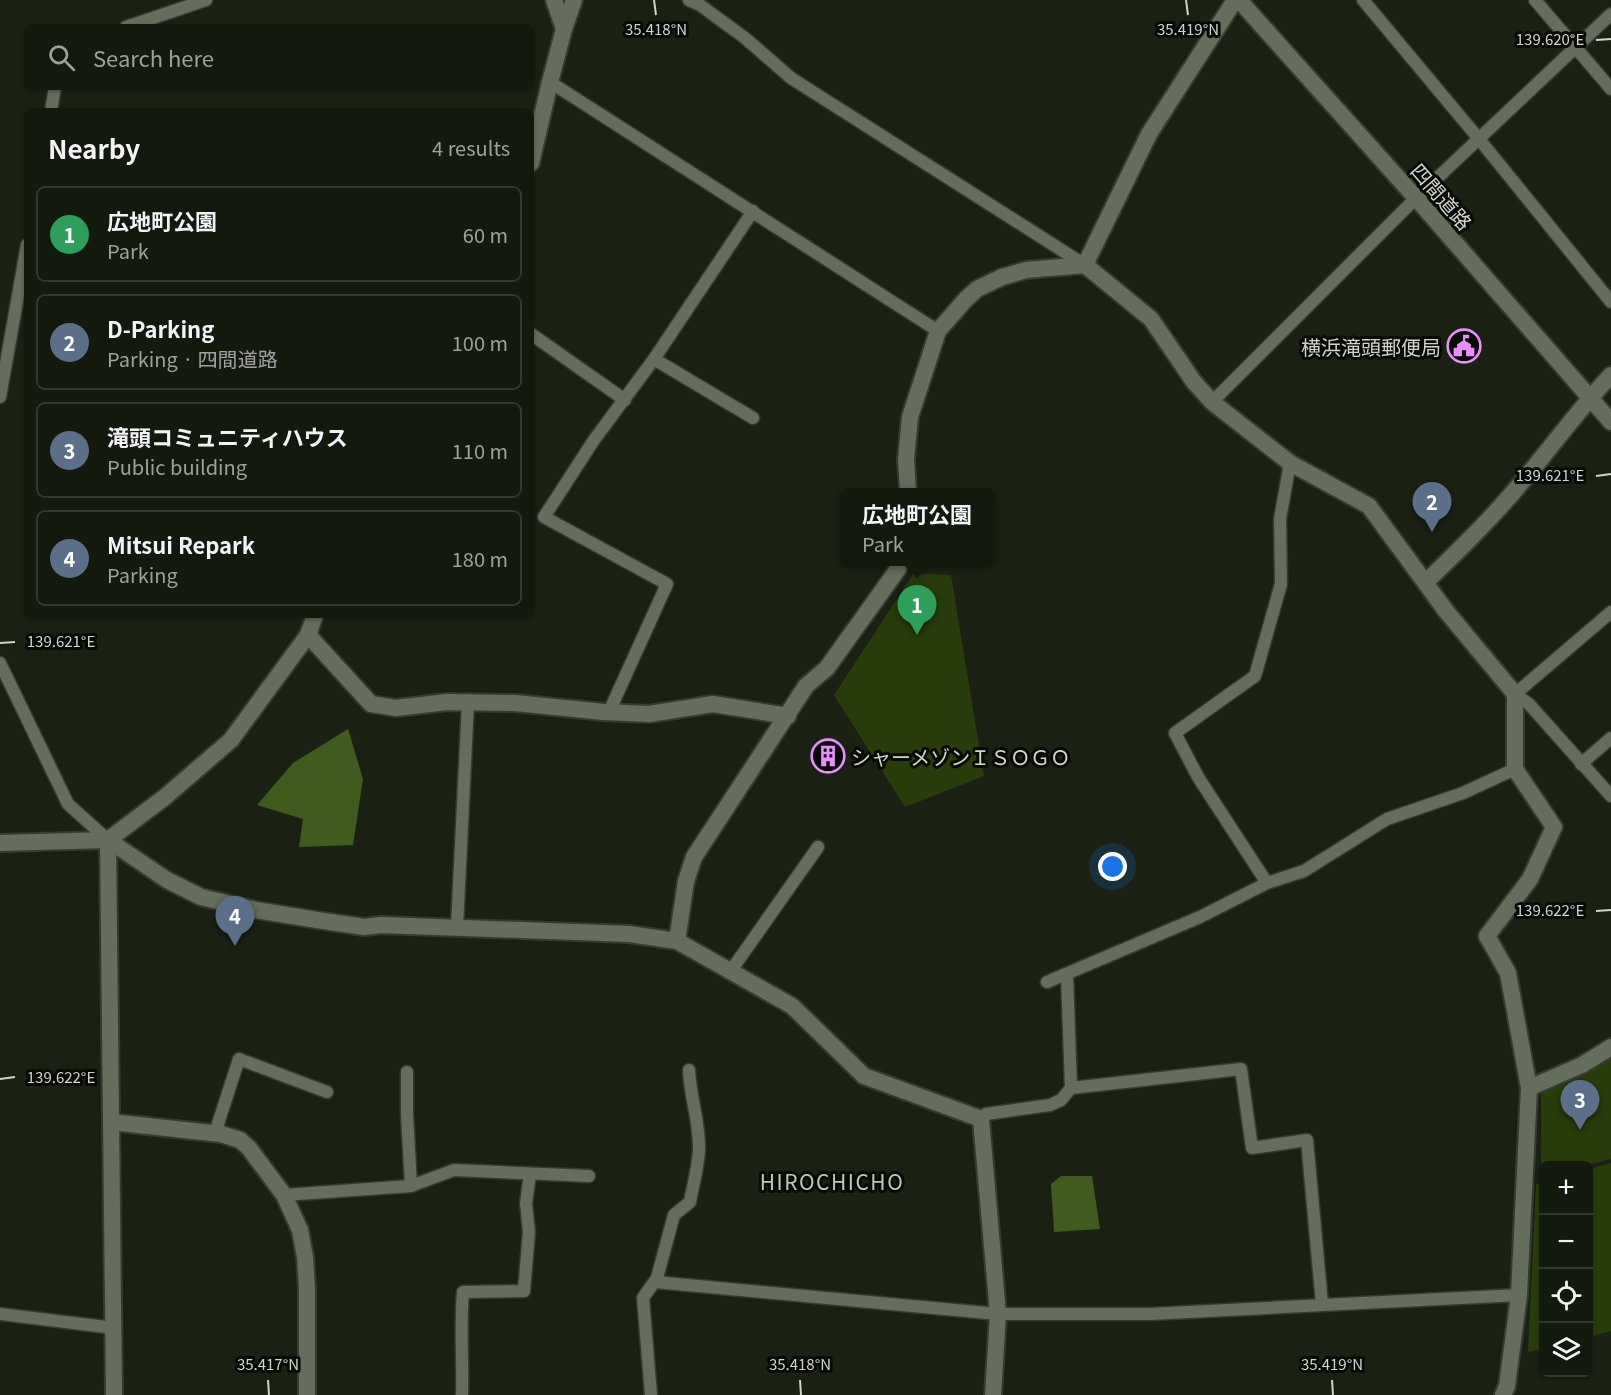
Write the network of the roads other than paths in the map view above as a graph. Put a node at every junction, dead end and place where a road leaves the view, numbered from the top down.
1 (206, 0) edge
2 (554, 0) edge
3 (574, 0) edge
4 (689, 0) edge
5 (1237, 0) edge
6 (1363, 0) edge
7 (1535, 0) edge
8 (1611, 14) edge
9 (135, 24) edge
10 (564, 29) junction
11 (1576, 48) junction
12 (550, 82) junction
13 (1611, 89) edge
14 (54, 90) edge
15 (52, 108) edge
16 (1479, 139) junction
17 (534, 150) edge
18 (1416, 198) junction
19 (753, 211) junction
20 (24, 262) edge
21 (1085, 265) junction
22 (1611, 302) edge
23 (938, 331) junction
24 (534, 336) edge
25 (654, 359) junction
26 (1611, 375) edge
27 (0, 397) edge
28 (1590, 397) junction
29 (625, 400) junction
30 (1212, 402) junction
31 (753, 418) dead end
32 (1611, 422) edge
33 (1290, 463) junction
34 (908, 488) edge
35 (899, 566) edge
36 (1426, 582) junction
37 (1611, 612) edge
38 (314, 618) edge
39 (308, 634) junction
40 (0, 663) edge
41 (1515, 694) junction
42 (468, 702) junction
43 (609, 712) junction
44 (788, 716) junction
45 (1611, 738) edge
46 (1581, 764) junction
47 (1515, 769) junction
48 (1611, 796) edge
49 (108, 840) junction
50 (0, 843) edge
51 (818, 847) dead end
52 (1267, 883) junction
53 (457, 927) junction
54 (677, 941) junction
55 (730, 972) junction
56 (1067, 974) junction
57 (1047, 982) dead end
58 (1611, 1047) edge
59 (689, 1070) dead end
60 (407, 1072) dead end
61 (1071, 1088) junction
62 (1528, 1088) junction
63 (327, 1092) dead end
64 (981, 1119) junction
65 (111, 1122) junction
66 (215, 1133) junction
67 (530, 1174) junction
68 (589, 1176) dead end
69 (411, 1186) junction
70 (284, 1195) junction
71 (655, 1282) junction
72 (1519, 1295) junction
73 (1323, 1304) junction
74 (0, 1314) edge
75 (998, 1314) junction
76 (114, 1328) junction
77 (114, 1395) edge
78 (307, 1395) edge
79 (462, 1395) edge
80 (651, 1395) edge
81 (993, 1395) edge
82 (1503, 1395) edge

1 - 9 lane
2 - 10 street
3 - 10 street
4 - 21 lane
5 - 18 street, 四間道路
5 - 21 street
6 - 16 lane
7 - 11 lane
8 - 11 lane
10 - 12 street
11 - 13 lane
11 - 16 lane
12 - 17 street
12 - 19 lane
14 - 15 lane
16 - 18 lane
16 - 22 lane
18 - 28 street, 四間道路
18 - 30 lane
19 - 23 lane
19 - 25 lane
20 - 27 lane
21 - 23 street
21 - 30 street
23 - 34 street
24 - 29 lane
25 - 29 lane
25 - 31 lane
26 - 28 street
28 - 32 street, 四間道路
28 - 36 street
29 - 43 lane
30 - 33 street
33 - 36 street
33 - 52 lane
35 - 44 street
36 - 41 street
37 - 41 lane
38 - 39 street
39 - 42 street
39 - 49 street
40 - 49 lane
41 - 46 lane
41 - 47 street
42 - 43 street
42 - 53 lane
43 - 44 street
44 - 54 street
45 - 46 lane
46 - 48 lane
47 - 52 lane
47 - 62 street
49 - 50 street
49 - 53 street
49 - 65 street
51 - 55 lane
52 - 56 lane
53 - 54 street
54 - 55 street
55 - 64 street
56 - 57 lane
56 - 61 lane
58 - 62 street
59 - 71 lane
60 - 69 lane
61 - 64 lane
61 - 73 lane
62 - 72 street
63 - 66 lane
64 - 75 street
65 - 66 street
65 - 76 street
66 - 70 street
67 - 68 lane
67 - 69 lane
67 - 79 lane
69 - 70 lane
70 - 78 street
71 - 75 lane
71 - 80 lane
72 - 73 lane
72 - 82 street
73 - 75 lane
74 - 76 lane
75 - 81 street
76 - 77 street

